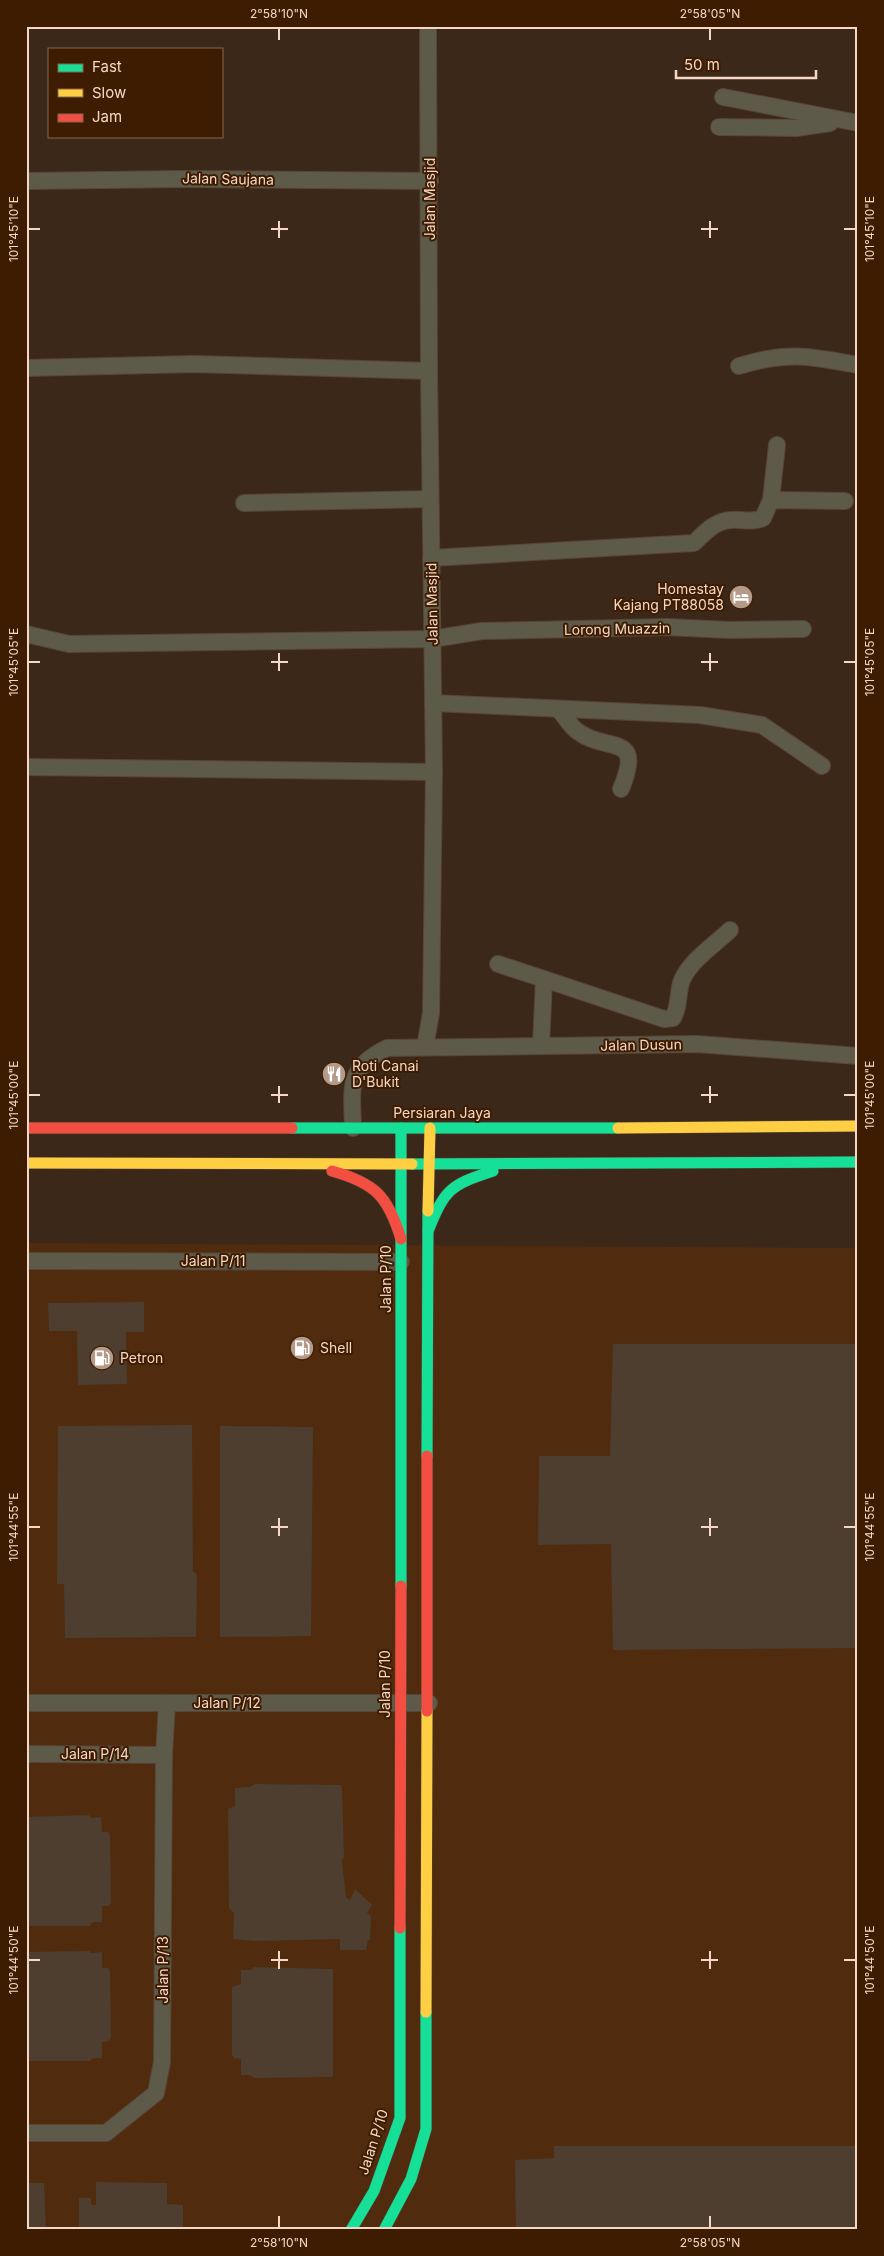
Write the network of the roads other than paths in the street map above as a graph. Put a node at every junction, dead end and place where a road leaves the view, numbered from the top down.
1 (428, 26) edge
2 (723, 97) dead end
3 (850, 122) edge
4 (719, 127) dead end
5 (26, 181) edge
6 (430, 181) junction
7 (858, 365) edge
8 (739, 366) dead end
9 (26, 368) edge
10 (429, 371) junction
11 (777, 445) dead end
12 (430, 498) junction
13 (771, 500) junction
14 (845, 501) dead end
15 (244, 504) dead end
16 (431, 558) junction
17 (803, 629) dead end
18 (26, 634) edge
19 (432, 639) junction
20 (433, 703) junction
21 (559, 710) junction
22 (822, 766) dead end
23 (26, 768) edge
24 (434, 772) junction
25 (621, 789) dead end
26 (730, 930) dead end
27 (498, 964) dead end
28 (544, 979) junction
29 (541, 1046) junction
30 (424, 1047) junction
31 (858, 1056) edge
32 (858, 1126) edge
33 (26, 1128) edge
34 (353, 1128) junction
35 (401, 1128) junction
36 (430, 1128) junction
37 (26, 1162) edge
38 (858, 1162) edge
39 (301, 1164) junction
40 (401, 1164) junction
41 (430, 1164) junction
42 (514, 1164) junction
43 (428, 1231) junction
44 (401, 1239) junction
45 (26, 1261) edge
46 (401, 1262) junction
47 (400, 1702) junction
48 (26, 1703) edge
49 (167, 1703) junction
50 (429, 1703) junction
51 (26, 1754) edge
52 (164, 1755) junction
53 (26, 2133) edge
54 (351, 2230) edge
55 (384, 2230) edge

1 - 6 street, Jalan Masjid
2 - 3 street
3 - 4 street
5 - 6 street, Jalan Saujana
6 - 10 street, Jalan Masjid
7 - 8 street
9 - 10 street
10 - 12 street, Jalan Masjid
11 - 13 street
12 - 15 street
12 - 16 street, Jalan Masjid
13 - 14 street
13 - 16 street
16 - 19 street, Jalan Masjid
17 - 19 street, Lorong Muazzin
18 - 19 street, Lorong Muazzin
19 - 20 street, Jalan Masjid
20 - 21 street
20 - 24 street, Jalan Masjid
21 - 22 street
21 - 25 street
23 - 24 street
24 - 30 street, Jalan Masjid
26 - 28 street
27 - 28 street
28 - 29 street
29 - 30 street, Jalan Dusun
29 - 31 street, Jalan Dusun
30 - 34 street
32 - 36 street, Persiaran Jaya
33 - 34 street, Persiaran Jaya
34 - 35 street, Persiaran Jaya
35 - 36 street, Persiaran Jaya
35 - 40 street, Jalan P/10
36 - 41 street
37 - 39 street
38 - 42 street
39 - 40 street
39 - 44 street
40 - 41 street
40 - 44 street, Jalan P/10
41 - 42 street
41 - 43 street
42 - 43 street
43 - 50 street
44 - 46 street, Jalan P/10
45 - 46 street, Jalan P/11
46 - 47 street, Jalan P/10
47 - 49 street, Jalan P/12
47 - 50 street, Jalan P/12
47 - 54 street, Jalan P/10
48 - 49 street, Jalan P/12
49 - 52 street, Jalan P/13
50 - 55 street
51 - 52 street, Jalan P/14
52 - 53 street, Jalan P/13

